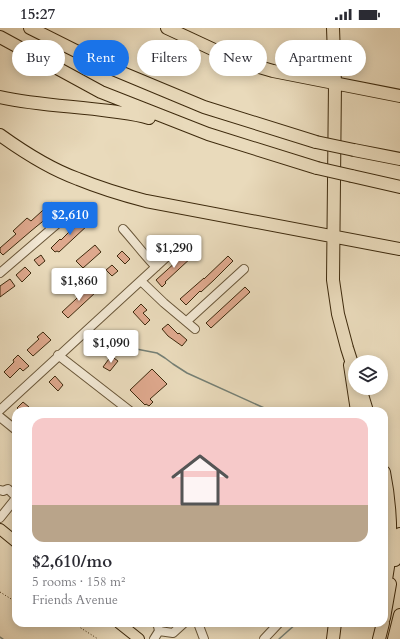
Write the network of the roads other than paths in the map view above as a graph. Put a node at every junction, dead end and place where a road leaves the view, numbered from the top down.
1 (30, 28) edge
2 (47, 28) edge
3 (167, 28) edge
4 (333, 28) edge
5 (0, 37) edge
6 (137, 80) junction
7 (335, 83) junction
8 (394, 94) edge
9 (0, 97) edge
10 (208, 134) junction
11 (0, 136) edge
12 (394, 158) edge
13 (400, 187) edge
14 (71, 212) dead end
15 (123, 229) dead end
16 (333, 236) junction
17 (184, 241) dead end
18 (394, 247) edge
19 (156, 267) junction
20 (244, 269) dead end
21 (0, 273) edge
22 (141, 280) junction
23 (187, 322) junction
24 (195, 329) dead end
25 (347, 348) junction
26 (349, 355) edge
27 (58, 356) junction
28 (362, 395) edge
29 (125, 407) edge
30 (356, 407) edge
31 (366, 407) edge
32 (0, 410) edge
33 (0, 417) edge
34 (12, 427) edge
35 (0, 490) edge
36 (12, 493) edge
37 (12, 502) edge
38 (388, 506) edge
39 (0, 518) edge
40 (0, 529) edge
41 (400, 534) edge
42 (12, 539) edge
43 (388, 565) edge
44 (388, 597) edge
45 (400, 615) edge
46 (124, 627) edge
47 (158, 627) edge
48 (180, 627) edge
49 (200, 627) edge
50 (275, 627) edge
51 (334, 627) edge
52 (382, 627) edge
53 (159, 631) junction
54 (139, 639) edge
55 (154, 639) edge
56 (204, 639) edge
57 (264, 639) edge
58 (333, 639) edge
59 (379, 639) edge
60 (394, 639) edge

1 - 6 highway
2 - 6 highway
3 - 7 highway
4 - 7 highway
5 - 10 highway
6 - 12 highway, bridge
7 - 8 highway
7 - 16 highway
9 - 10 highway
10 - 13 highway, bridge
11 - 16 highway
14 - 21 street
15 - 19 street
16 - 18 highway
16 - 25 highway
17 - 19 street
19 - 22 street
20 - 23 street
22 - 23 street
22 - 27 street
23 - 24 street
25 - 26 highway
25 - 30 highway
27 - 29 street
27 - 32 street
28 - 31 highway
33 - 34 street
35 - 36 street
37 - 39 street
38 - 43 highway
40 - 42 main road
41 - 44 highway
45 - 60 highway
46 - 54 main road
47 - 53 street
48 - 53 street
49 - 56 street
50 - 57 street
51 - 58 highway
52 - 59 highway
53 - 55 street

